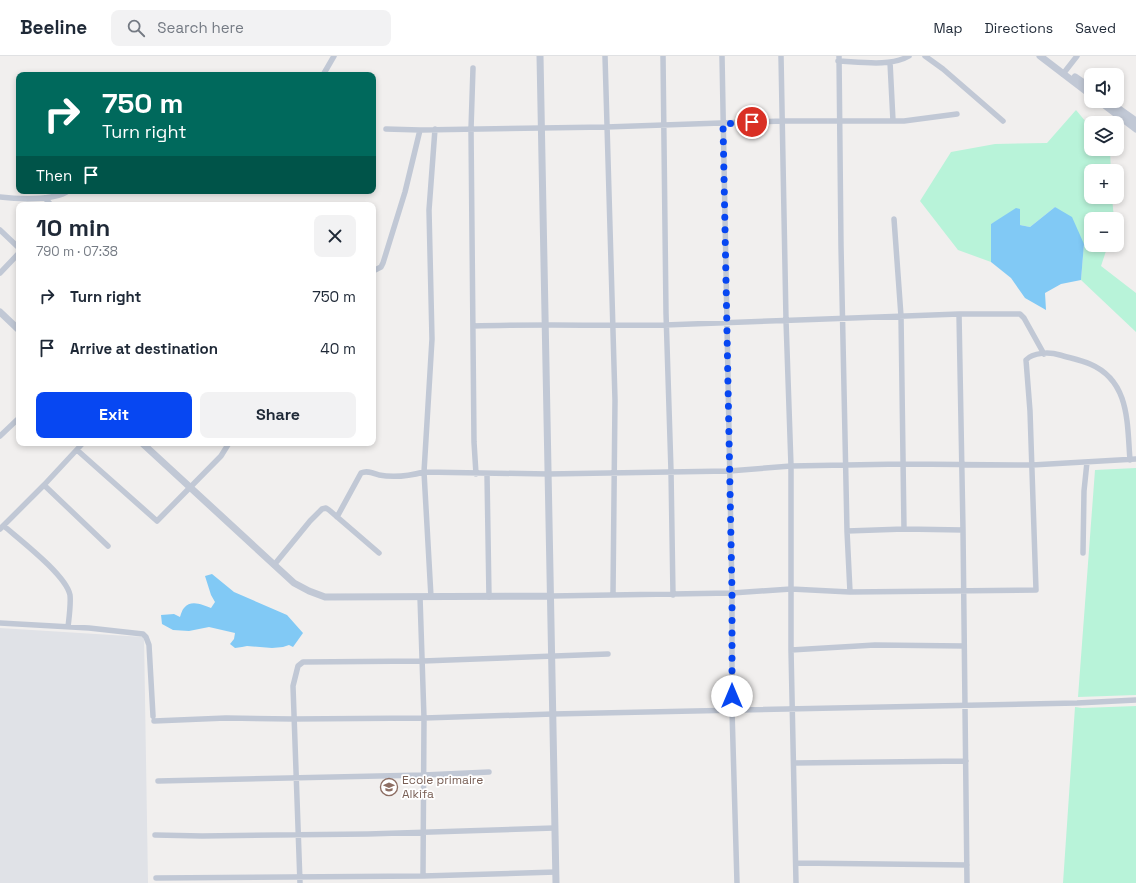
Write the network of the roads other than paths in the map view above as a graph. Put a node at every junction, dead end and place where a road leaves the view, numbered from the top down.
1 (334, 56) edge
2 (540, 56) edge
3 (605, 56) edge
4 (663, 56) edge
5 (722, 56) edge
6 (781, 56) edge
7 (909, 56) edge
8 (925, 56) edge
9 (1040, 56) edge
10 (1047, 56) edge
11 (1077, 56) edge
12 (839, 59) edge
13 (890, 62) junction
14 (473, 68) dead end
15 (325, 72) edge
16 (1065, 72) junction
17 (1084, 84) edge
18 (1084, 89) edge
19 (1108, 108) edge
20 (1118, 108) edge
21 (957, 114) dead end
22 (782, 121) junction
23 (840, 121) junction
24 (893, 121) junction
25 (1003, 121) dead end
26 (1136, 121) edge
27 (723, 124) junction
28 (665, 125) junction
29 (541, 127) junction
30 (606, 127) junction
31 (386, 129) dead end
32 (435, 129) junction
33 (471, 129) junction
34 (1136, 129) edge
35 (420, 130) junction
36 (62, 194) edge
37 (0, 197) edge
38 (44, 198) junction
39 (49, 202) edge
40 (894, 219) dead end
41 (0, 230) edge
42 (16, 245) edge
43 (16, 255) edge
44 (376, 270) edge
45 (0, 273) edge
46 (0, 312) edge
47 (959, 314) junction
48 (901, 316) junction
49 (842, 317) junction
50 (786, 320) junction
51 (726, 323) junction
52 (545, 324) junction
53 (666, 325) junction
54 (474, 326) junction
55 (612, 326) junction
56 (16, 327) edge
57 (1044, 354) junction
58 (16, 421) edge
59 (0, 436) edge
60 (80, 446) edge
61 (145, 446) edge
62 (227, 446) edge
63 (77, 450) junction
64 (1133, 459) edge
65 (1087, 462) junction
66 (846, 464) junction
67 (902, 464) junction
68 (961, 465) junction
69 (1032, 465) junction
70 (791, 466) junction
71 (671, 471) junction
72 (729, 471) junction
73 (424, 472) junction
74 (614, 472) junction
75 (476, 474) junction
76 (487, 474) junction
77 (548, 474) junction
78 (44, 485) junction
79 (190, 487) junction
80 (337, 516) junction
81 (2, 528) edge
82 (904, 529) junction
83 (963, 530) junction
84 (847, 531) junction
85 (108, 546) dead end
86 (378, 553) dead end
87 (1083, 553) dead end
88 (274, 565) junction
89 (791, 589) junction
90 (964, 590) junction
91 (850, 592) junction
92 (732, 593) junction
93 (613, 594) junction
94 (673, 595) junction
95 (550, 596) junction
96 (420, 597) junction
97 (430, 597) junction
98 (489, 597) junction
99 (0, 623) edge
100 (68, 627) junction
101 (964, 646) junction
102 (791, 650) junction
103 (608, 654) dead end
104 (552, 656) junction
105 (422, 661) junction
106 (1136, 700) edge
107 (965, 705) junction
108 (792, 709) junction
109 (732, 710) junction
110 (552, 714) junction
111 (424, 718) junction
112 (293, 720) junction
113 (966, 761) junction
114 (794, 764) junction
115 (489, 772) dead end
116 (424, 775) junction
117 (296, 778) junction
118 (158, 781) dead end
119 (554, 828) junction
120 (423, 832) junction
121 (298, 834) junction
122 (155, 835) dead end
123 (796, 862) junction
124 (967, 864) junction
125 (556, 872) junction
126 (299, 876) junction
127 (423, 876) junction
128 (156, 878) dead end
129 (300, 883) edge
130 (556, 883) edge
131 (737, 883) edge
132 (796, 883) edge
133 (967, 883) edge

1 - 15 street
2 - 29 street
3 - 30 street
4 - 28 street
5 - 27 street
6 - 22 street
7 - 13 street
8 - 25 street
9 - 16 street
10 - 16 street
11 - 16 street
12 - 13 street
12 - 23 street
13 - 24 street
14 - 33 street
16 - 17 street
16 - 18 street
19 - 34 street
20 - 26 street
21 - 24 street
22 - 23 street
22 - 27 street
22 - 50 street
23 - 24 street
23 - 49 street
27 - 28 street
27 - 51 street
28 - 30 street
28 - 53 street
29 - 30 street
29 - 33 street
29 - 52 street
30 - 55 street
31 - 35 street
32 - 33 street
32 - 35 street
32 - 73 street
33 - 54 street
35 - 44 street
36 - 38 street
37 - 38 street
38 - 39 street
40 - 48 street
41 - 42 street
43 - 45 street
46 - 56 street
47 - 48 street
47 - 57 street
47 - 68 street
48 - 49 street
48 - 67 street
49 - 50 street
49 - 66 street
50 - 51 street
50 - 70 street
51 - 53 street
51 - 72 street
52 - 54 street
52 - 55 street
52 - 77 street
53 - 55 street
53 - 71 street
54 - 75 street
55 - 74 street
57 - 64 street
57 - 69 street
58 - 59 street
60 - 63 street
61 - 79 street
62 - 79 street
63 - 78 street
63 - 79 street
64 - 65 street
65 - 69 street
65 - 87 street
66 - 67 street
66 - 70 street
66 - 84 street
67 - 68 street
67 - 82 street
68 - 69 street
68 - 83 street
69 - 90 street
70 - 72 street
70 - 89 street
71 - 72 street
71 - 74 street
71 - 94 street
72 - 92 street
73 - 75 street
73 - 80 street
73 - 97 street
74 - 77 street
74 - 93 street
75 - 76 street
76 - 77 street
76 - 98 street
77 - 95 street
78 - 81 street
78 - 85 street
79 - 88 street
80 - 86 street
80 - 88 street
81 - 100 street
82 - 83 street
82 - 84 street
83 - 90 street
84 - 91 street
88 - 96 street
89 - 91 street
89 - 92 street
89 - 102 street
90 - 91 street
90 - 101 street
92 - 94 street
92 - 109 street
93 - 94 street
93 - 95 street
95 - 98 street
95 - 104 street
96 - 97 street
96 - 105 street
97 - 98 street
99 - 100 street
100 - 112 street
101 - 102 street
101 - 107 street
102 - 108 street
103 - 104 street
104 - 105 street
104 - 110 street
105 - 111 street
105 - 112 street
106 - 107 street
107 - 108 street
107 - 113 street
108 - 109 street
108 - 114 street
109 - 110 street
109 - 131 street
110 - 111 street
110 - 119 street
111 - 112 street
111 - 116 street
112 - 117 street
113 - 114 street
113 - 124 street
114 - 123 street
115 - 116 street
116 - 117 street
116 - 120 street
117 - 118 street
117 - 121 street
119 - 120 street
119 - 125 street
120 - 121 street
120 - 127 street
121 - 122 street
121 - 126 street
123 - 124 street
123 - 132 street
124 - 133 street
125 - 127 street
125 - 130 street
126 - 127 street
126 - 128 street
126 - 129 street

